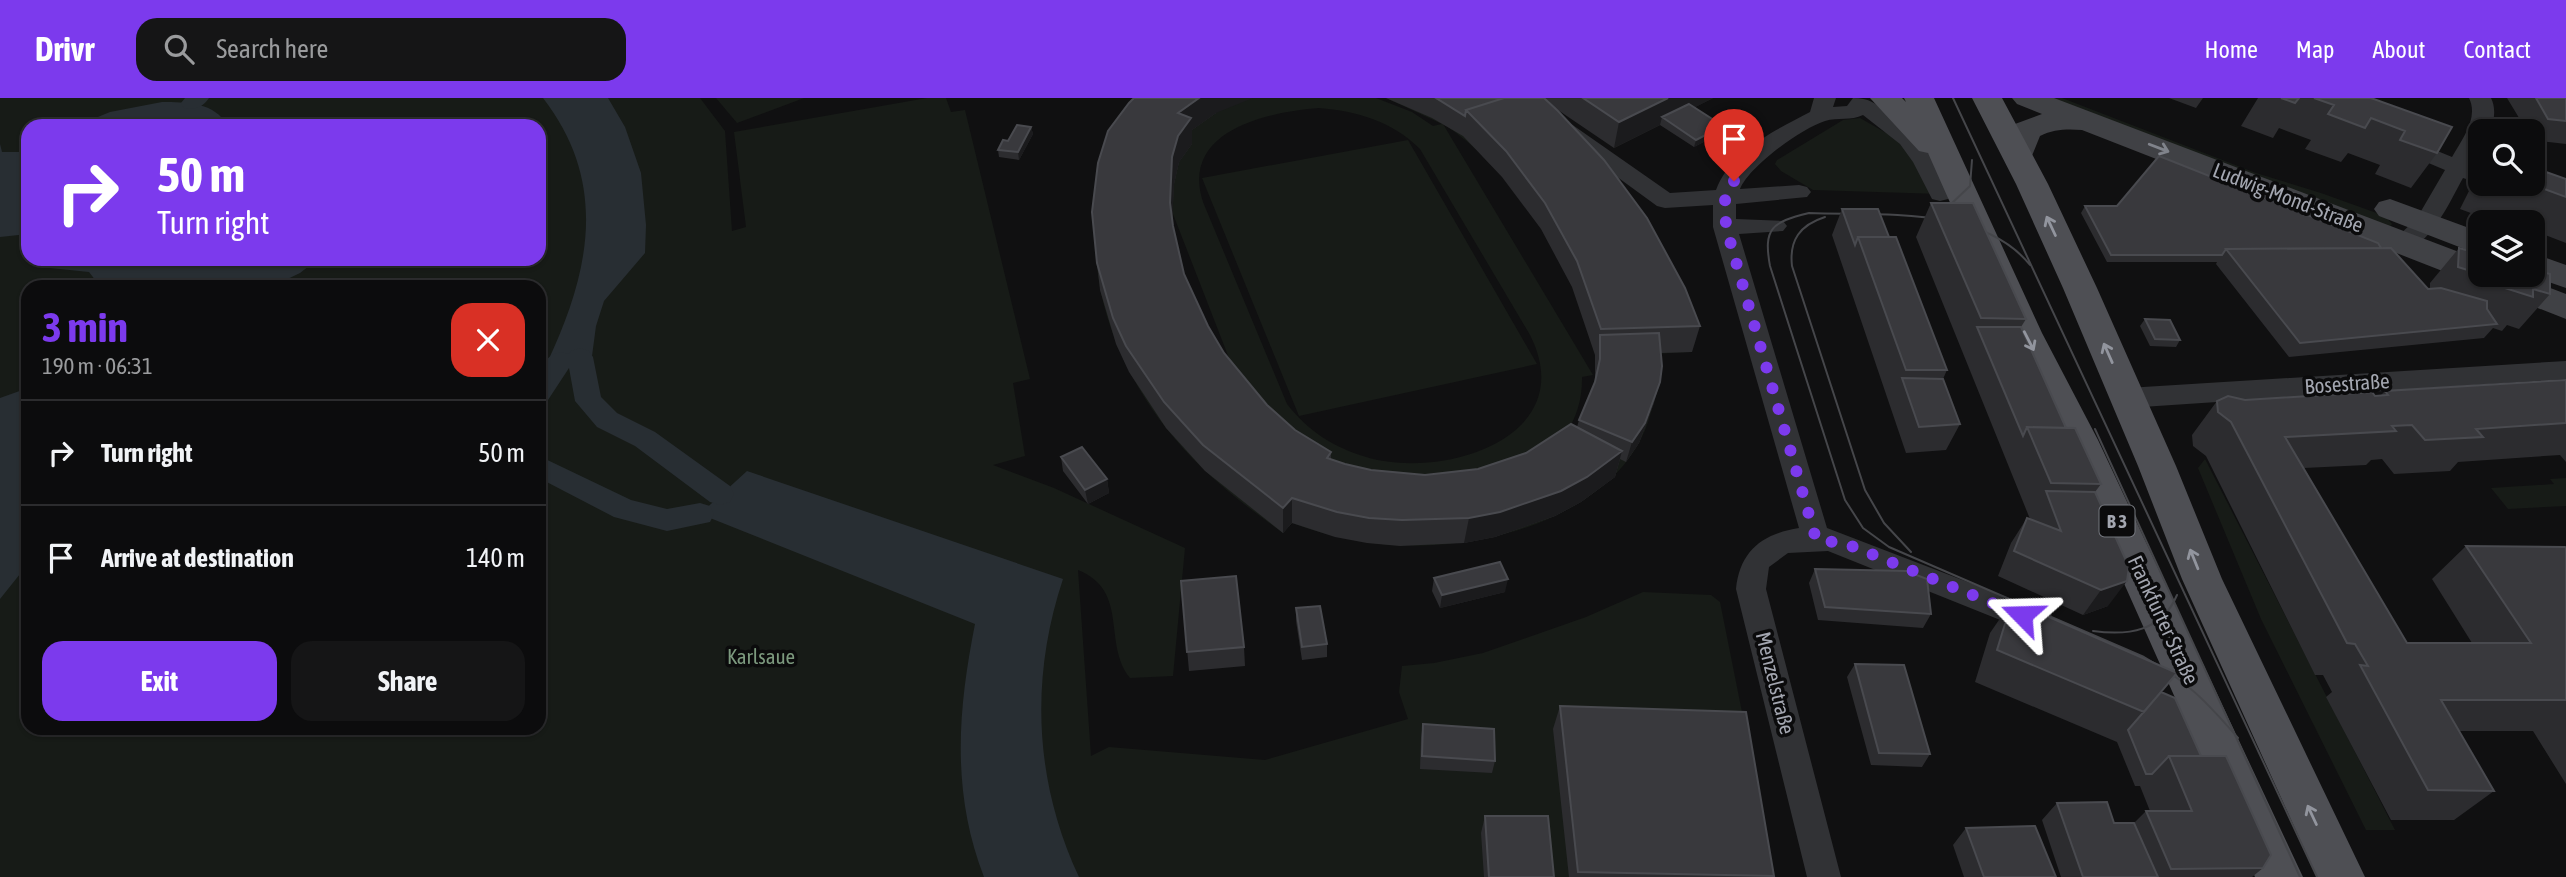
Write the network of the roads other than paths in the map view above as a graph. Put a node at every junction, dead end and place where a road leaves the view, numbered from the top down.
1 (1520, 98) edge
2 (1919, 98) edge
3 (1987, 98) edge
4 (2027, 98) edge
5 (2480, 98) edge
6 (1869, 100) edge
7 (1822, 106) edge
8 (2096, 111) edge
9 (2383, 136) edge
10 (2018, 156) junction
11 (2458, 167) junction
12 (2468, 172) edge
13 (1945, 181) junction
14 (1799, 192) dead end
15 (1725, 198) junction
16 (1775, 226) dead end
17 (1726, 227) junction
18 (2414, 233) junction
19 (2468, 242) edge
20 (2468, 266) edge
21 (2545, 269) edge
22 (2566, 276) edge
23 (2515, 287) edge
24 (2566, 307) edge
25 (2566, 370) edge
26 (2127, 398) junction
27 (1815, 535) junction
28 (2070, 635) edge
29 (2151, 673) edge
30 (2202, 705) junction
31 (1824, 877) edge
32 (2279, 877) edge
33 (2341, 877) edge

1 - 15 street
2 - 13 main road, Frankfurter Straße / B 3
3 - 10 main road
4 - 8 main road, Ludwig-Mond-Straße
5 - 11 street
6 - 7 street
6 - 13 main road
7 - 15 street
8 - 10 main road, Ludwig-Mond-Straße
8 - 18 main road, Ludwig-Mond-Straße
9 - 11 street
26 -> 10 main road
11 - 12 street
11 - 18 street
13 -> 30 main road, Frankfurter Straße / B 3
14 - 15 street
15 - 17 street
16 - 17 street
17 - 27 street
18 - 19 main road, Ludwig-Mond-Straße
18 - 20 main road, Ludwig-Mond-Straße
21 - 22 main road
23 - 24 main road, Ludwig-Mond-Straße
25 - 26 street, Bosestraße
33 -> 26 main road
27 - 28 street, Menzelstraße
27 - 31 street, Menzelstraße
29 - 30 street
30 - 32 main road, Frankfurter Straße / B 3

